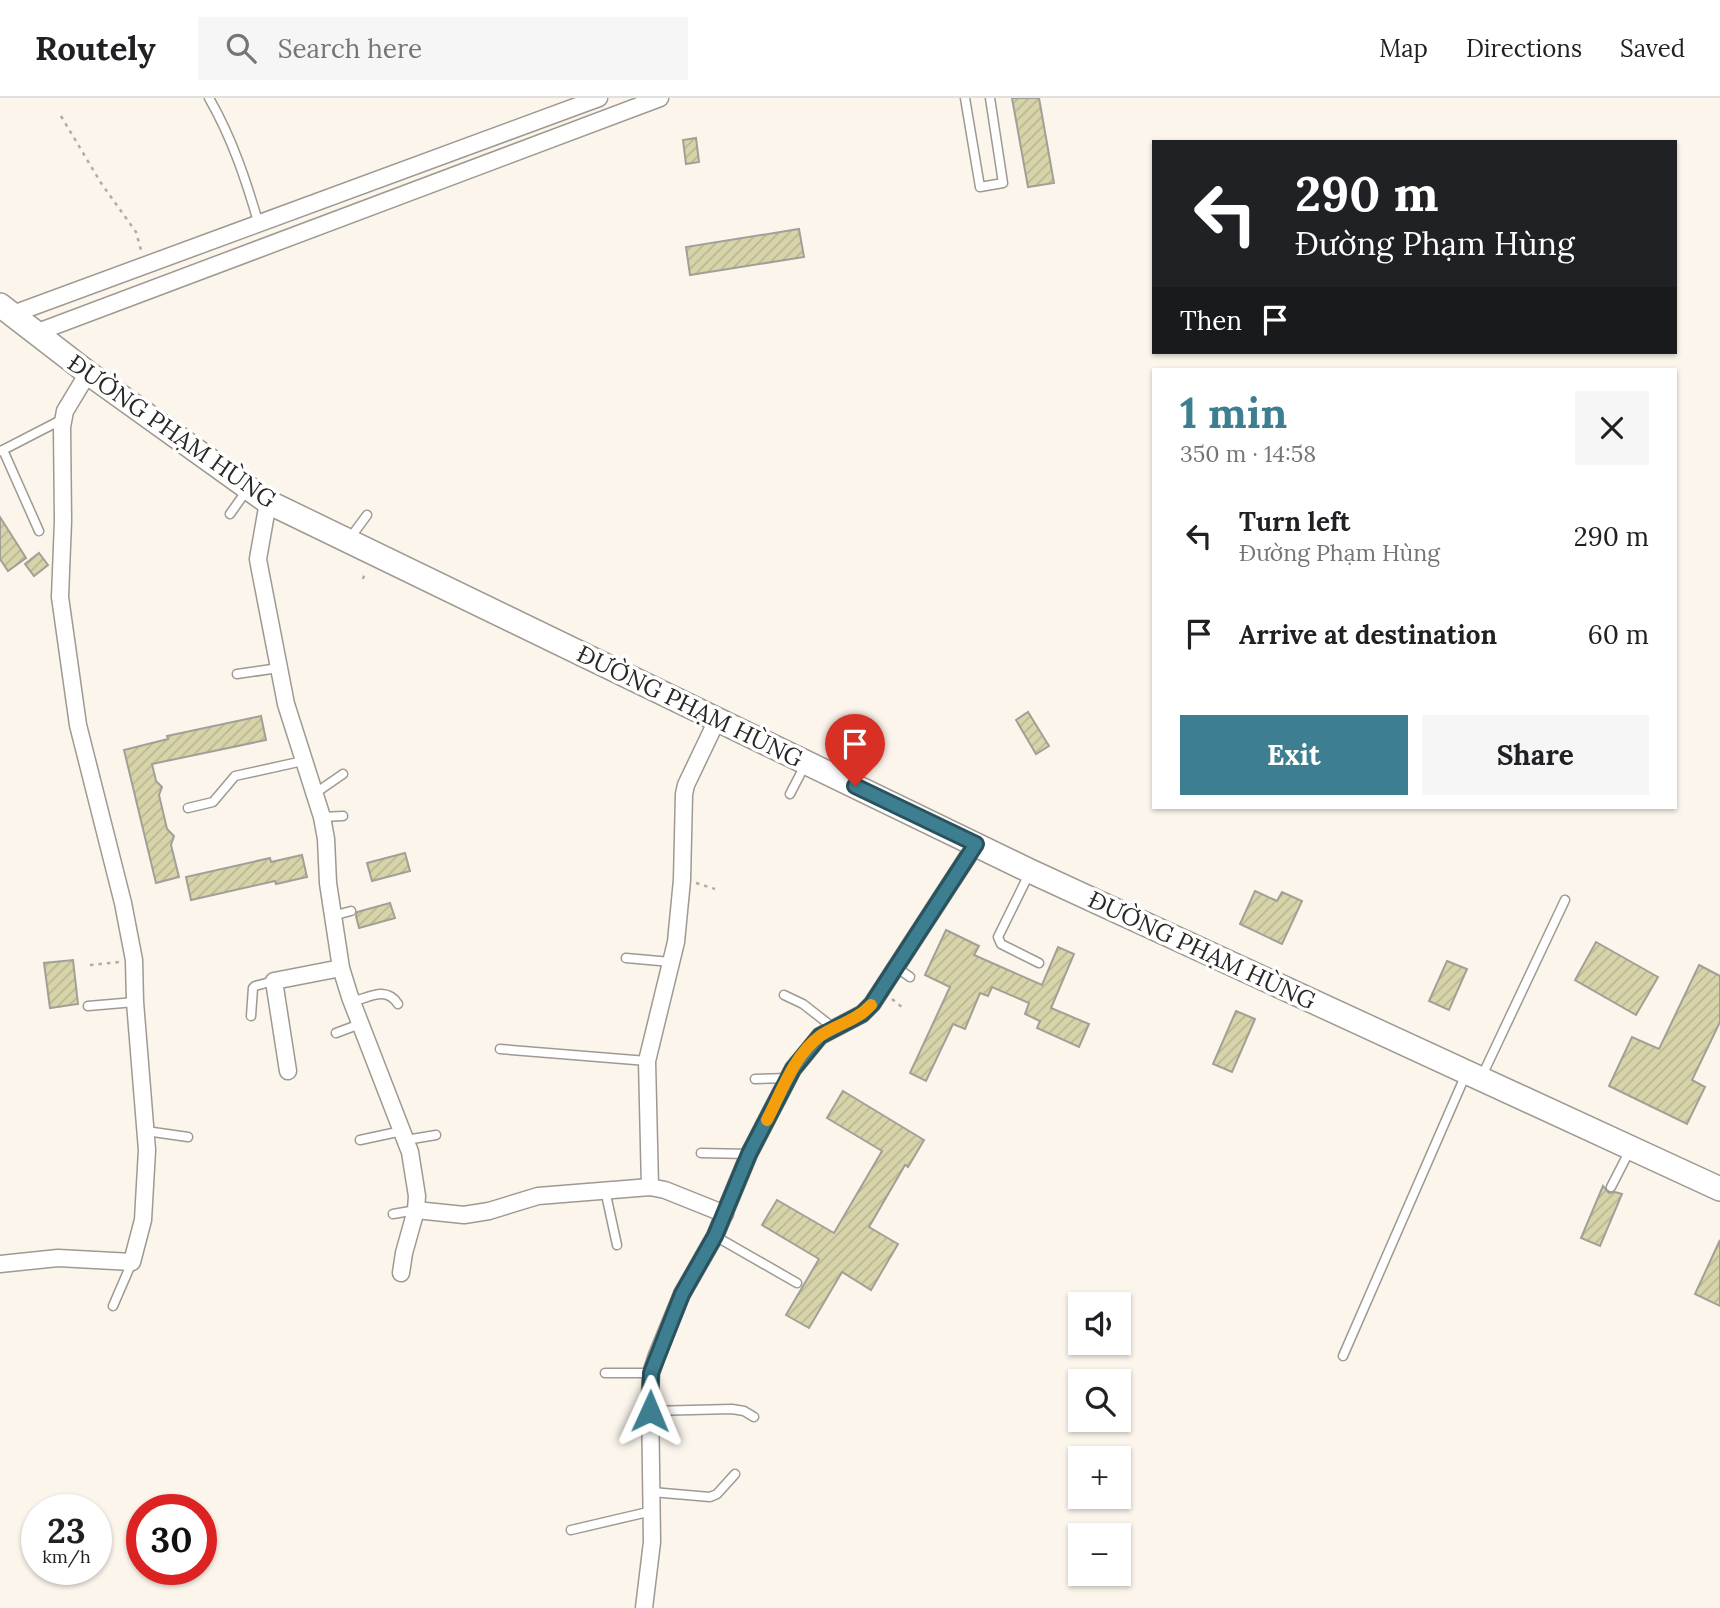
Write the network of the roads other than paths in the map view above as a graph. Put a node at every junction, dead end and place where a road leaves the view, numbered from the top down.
1 (209, 98) edge
2 (601, 98) edge
3 (660, 98) edge
4 (965, 98) edge
5 (990, 98) edge
6 (608, 117) junction
7 (361, 187) junction
8 (370, 208) junction
9 (259, 225) junction
10 (229, 236) junction
11 (238, 257) junction
12 (147, 265) junction
13 (162, 286) junction
14 (7, 309) edge
15 (38, 332) junction
16 (88, 373) junction
17 (63, 419) junction
18 (2, 450) edge
19 (249, 488) junction
20 (268, 502) junction
21 (230, 514) dead end
22 (367, 516) dead end
23 (38, 531) dead end
24 (348, 541) junction
25 (279, 668) junction
26 (237, 674) dead end
27 (716, 720) junction
28 (303, 761) junction
29 (806, 762) junction
30 (343, 774) dead end
31 (790, 794) dead end
32 (314, 795) junction
33 (188, 808) dead end
34 (344, 816) dead end
35 (322, 817) junction
36 (976, 844) junction
37 (1030, 872) junction
38 (1565, 900) dead end
39 (351, 911) dead end
40 (332, 916) junction
41 (626, 957) dead end
42 (671, 962) junction
43 (1039, 963) dead end
44 (341, 968) junction
45 (274, 981) junction
46 (784, 995) dead end
47 (135, 1002) junction
48 (352, 1002) junction
49 (398, 1004) dead end
50 (88, 1006) dead end
51 (251, 1016) dead end
52 (360, 1024) junction
53 (835, 1029) junction
54 (336, 1033) dead end
55 (500, 1049) dead end
56 (647, 1061) junction
57 (288, 1070) dead end
58 (1474, 1074) junction
59 (789, 1078) junction
60 (755, 1079) dead end
61 (146, 1131) junction
62 (404, 1135) junction
63 (436, 1135) dead end
64 (188, 1137) dead end
65 (360, 1140) dead end
66 (1631, 1148) junction
67 (701, 1153) dead end
68 (749, 1154) junction
69 (650, 1187) junction
70 (1611, 1187) dead end
71 (1720, 1189) edge
72 (606, 1190) junction
73 (416, 1210) junction
74 (393, 1214) dead end
75 (725, 1214) junction
76 (715, 1236) junction
77 (617, 1245) dead end
78 (132, 1262) junction
79 (0, 1264) edge
80 (401, 1273) dead end
81 (797, 1283) dead end
82 (113, 1306) dead end
83 (1343, 1356) dead end
84 (605, 1373) dead end
85 (651, 1373) junction
86 (650, 1411) junction
87 (754, 1417) dead end
88 (735, 1474) dead end
89 (652, 1492) junction
90 (652, 1511) junction
91 (571, 1530) dead end
92 (644, 1608) edge

1 - 9 lane
2 - 6 street
2 - 7 street
3 - 6 street
4 - 5 lane
6 - 8 street
7 - 8 street
7 - 9 street
8 - 11 street
9 - 10 street
10 - 11 street
10 - 12 street
11 - 13 street
12 - 13 street
12 - 14 street
13 - 15 street
14 - 15 main road, ĐƯỜNG PHẠM HÙNG
15 - 16 main road, ĐƯỜNG PHẠM HÙNG
16 - 17 street
16 - 19 main road, ĐƯỜNG PHẠM HÙNG
17 - 18 lane
17 - 47 street
18 - 23 lane
19 - 20 main road, ĐƯỜNG PHẠM HÙNG
19 - 21 lane
20 - 24 main road, ĐƯỜNG PHẠM HÙNG
20 - 25 street
22 - 24 lane
24 - 27 main road, ĐƯỜNG PHẠM HÙNG
25 - 26 lane
25 - 28 street
27 - 29 main road, ĐƯỜNG PHẠM HÙNG
27 - 42 street
28 - 32 street
28 - 33 lane
29 - 31 lane
29 - 36 main road, ĐƯỜNG PHẠM HÙNG
30 - 32 lane
32 - 35 street
34 - 35 lane
35 - 40 street
36 - 37 main road, ĐƯỜNG PHẠM HÙNG
36 - 53 street
37 - 43 lane
37 - 58 main road, ĐƯỜNG PHẠM HÙNG
38 - 58 lane
39 - 40 lane
40 - 44 street
41 - 42 lane
42 - 56 street
44 - 45 street
44 - 48 street
45 - 51 lane
45 - 57 street
46 - 53 lane
47 - 50 lane
47 - 61 street
48 - 49 lane
48 - 52 street
52 - 54 lane
52 - 62 street
53 - 59 street
55 - 56 lane
56 - 69 street
58 - 66 main road, ĐƯỜNG PHẠM HÙNG
58 - 83 lane
59 - 60 lane
59 - 68 street
61 - 64 lane
61 - 78 street
62 - 63 lane
62 - 65 lane
62 - 73 street
66 - 70 lane
66 - 71 main road, ĐƯỜNG PHẠM HÙNG
67 - 68 lane
68 - 75 street
69 - 72 street
69 - 75 street
72 - 73 street
72 - 77 lane
73 - 74 lane
73 - 80 street
75 - 76 street
76 - 81 lane
76 - 85 street
78 - 79 street
78 - 82 lane
84 - 85 lane
85 - 86 street
86 - 87 lane
86 - 89 street
88 - 89 lane
89 - 90 street
90 - 91 lane
90 - 92 street

